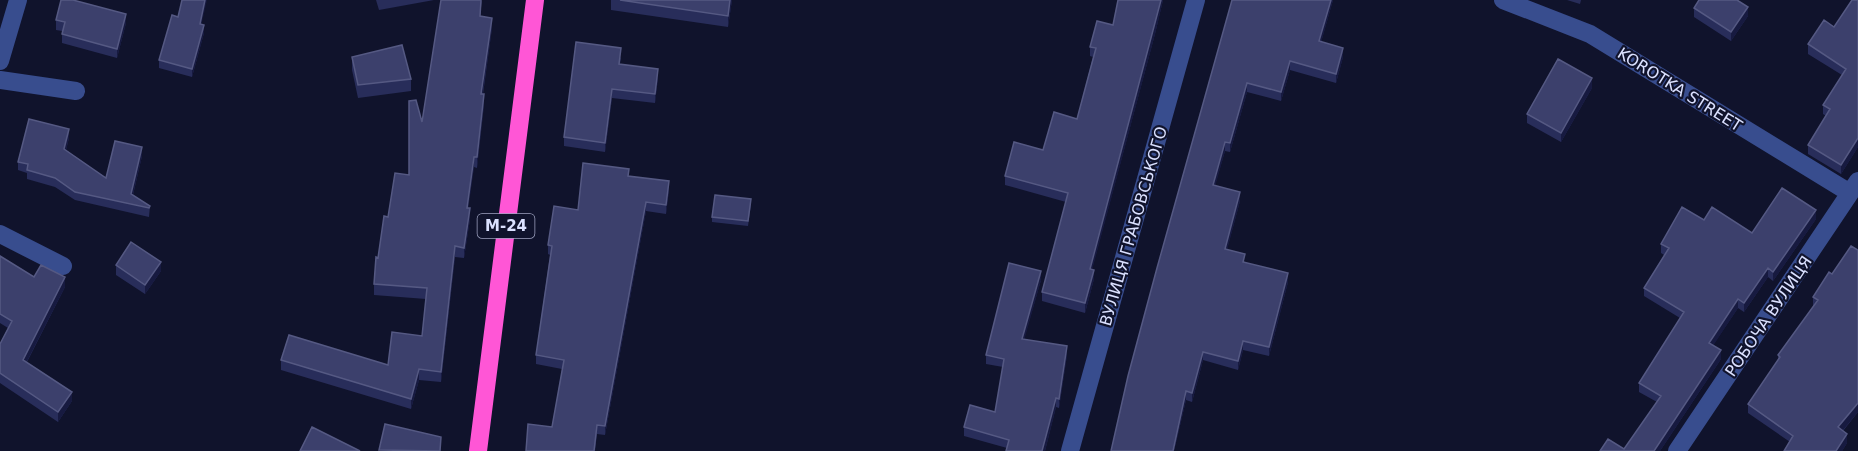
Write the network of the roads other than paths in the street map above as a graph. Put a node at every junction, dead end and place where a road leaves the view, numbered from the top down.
1 (18, 0) edge
2 (535, 0) edge
3 (1196, 0) edge
4 (1503, 0) edge
5 (0, 61) edge
6 (0, 80) edge
7 (76, 91) dead end
8 (1854, 187) edge
9 (0, 234) edge
10 (63, 266) dead end
11 (478, 451) edge
12 (1070, 451) edge
13 (1677, 451) edge

1 - 5 street
2 - 11 highway, М-24
3 - 12 street, ВУЛИЦЯ ГРАБОВСЬКОГО
4 - 8 street, KOROTKA STREET
6 - 7 street
8 - 13 street, РОБОЧА ВУЛИЦЯ
9 - 10 street

